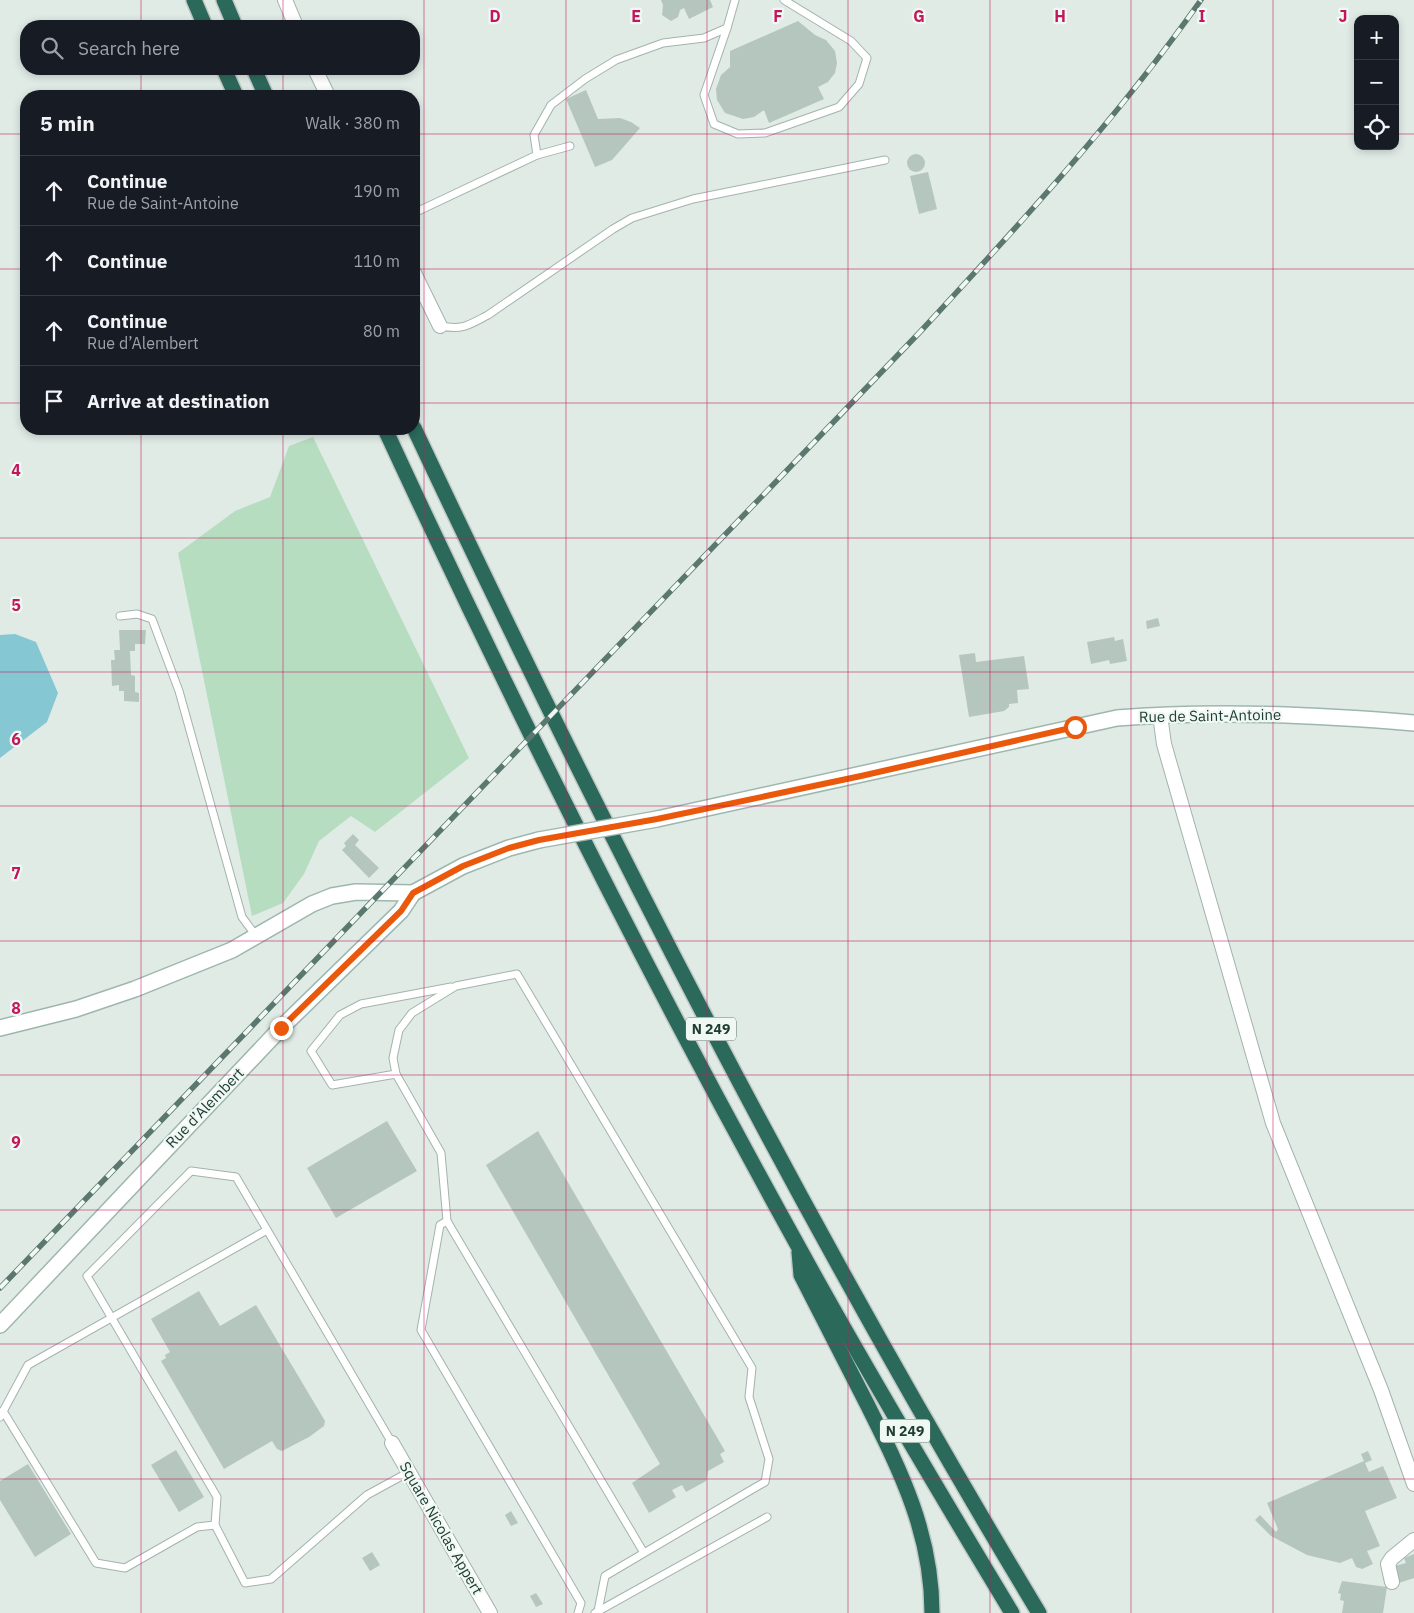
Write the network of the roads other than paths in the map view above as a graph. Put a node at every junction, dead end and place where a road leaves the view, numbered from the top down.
1 (194, 0) edge
2 (224, 0) edge
3 (285, 0) edge
4 (735, 0) edge
5 (784, 0) edge
6 (202, 20) edge
7 (232, 20) edge
8 (293, 20) edge
9 (727, 28) junction
10 (227, 75) edge
11 (257, 75) edge
12 (318, 75) edge
13 (233, 90) edge
14 (263, 90) edge
15 (325, 90) edge
16 (570, 146) dead end
17 (537, 155) junction
18 (885, 160) dead end
19 (420, 210) edge
20 (420, 285) edge
21 (440, 326) joint
22 (388, 435) edge
23 (417, 435) edge
24 (120, 616) dead end
25 (1160, 715) junction
26 (1414, 723) edge
27 (413, 893) junction
28 (256, 937) junction
29 (456, 986) junction
30 (0, 1028) edge
31 (396, 1074) junction
32 (448, 1221) junction
33 (267, 1230) junction
34 (798, 1248) junction
35 (111, 1318) junction
36 (0, 1325) edge
37 (2, 1414) edge
38 (392, 1442) joint
39 (409, 1472) junction
40 (1414, 1484) edge
41 (767, 1517) dead end
42 (215, 1525) junction
43 (1414, 1540) edge
44 (644, 1553) junction
45 (1392, 1582) dead end
46 (596, 1612) edge
47 (490, 1613) edge
48 (578, 1613) edge
49 (932, 1613) edge
50 (1012, 1613) edge
51 (1039, 1613) edge

1 - 6 highway
2 - 7 highway
3 - 8 street
4 - 9 lane
5 - 9 lane
9 - 17 lane
10 - 13 highway
11 - 14 highway
12 - 15 street
16 - 17 lane
17 - 19 lane
18 - 21 lane
20 - 21 street
22 - 34 highway, N 249
23 - 51 highway, N 249
24 - 28 lane
25 - 26 street, Rue de Saint-Antoine
25 - 27 street, Rue de Saint-Antoine, bridge
25 - 40 street
27 - 28 street
27 - 36 street, Rue d’Alembert
28 - 30 street
29 - 31 lane
29 - 31 lane
29 - 44 lane
31 - 32 lane
32 - 44 lane
32 - 48 lane
33 - 35 lane
33 - 35 lane
33 - 38 lane
34 - 49 highway, N 249
34 - 50 highway, N 249
35 - 37 lane
35 - 42 lane
37 - 42 lane
38 - 39 street, Square Nicolas Appert
39 - 42 lane
39 - 47 street, Square Nicolas Appert
41 - 46 lane
43 - 45 street
44 - 46 lane

